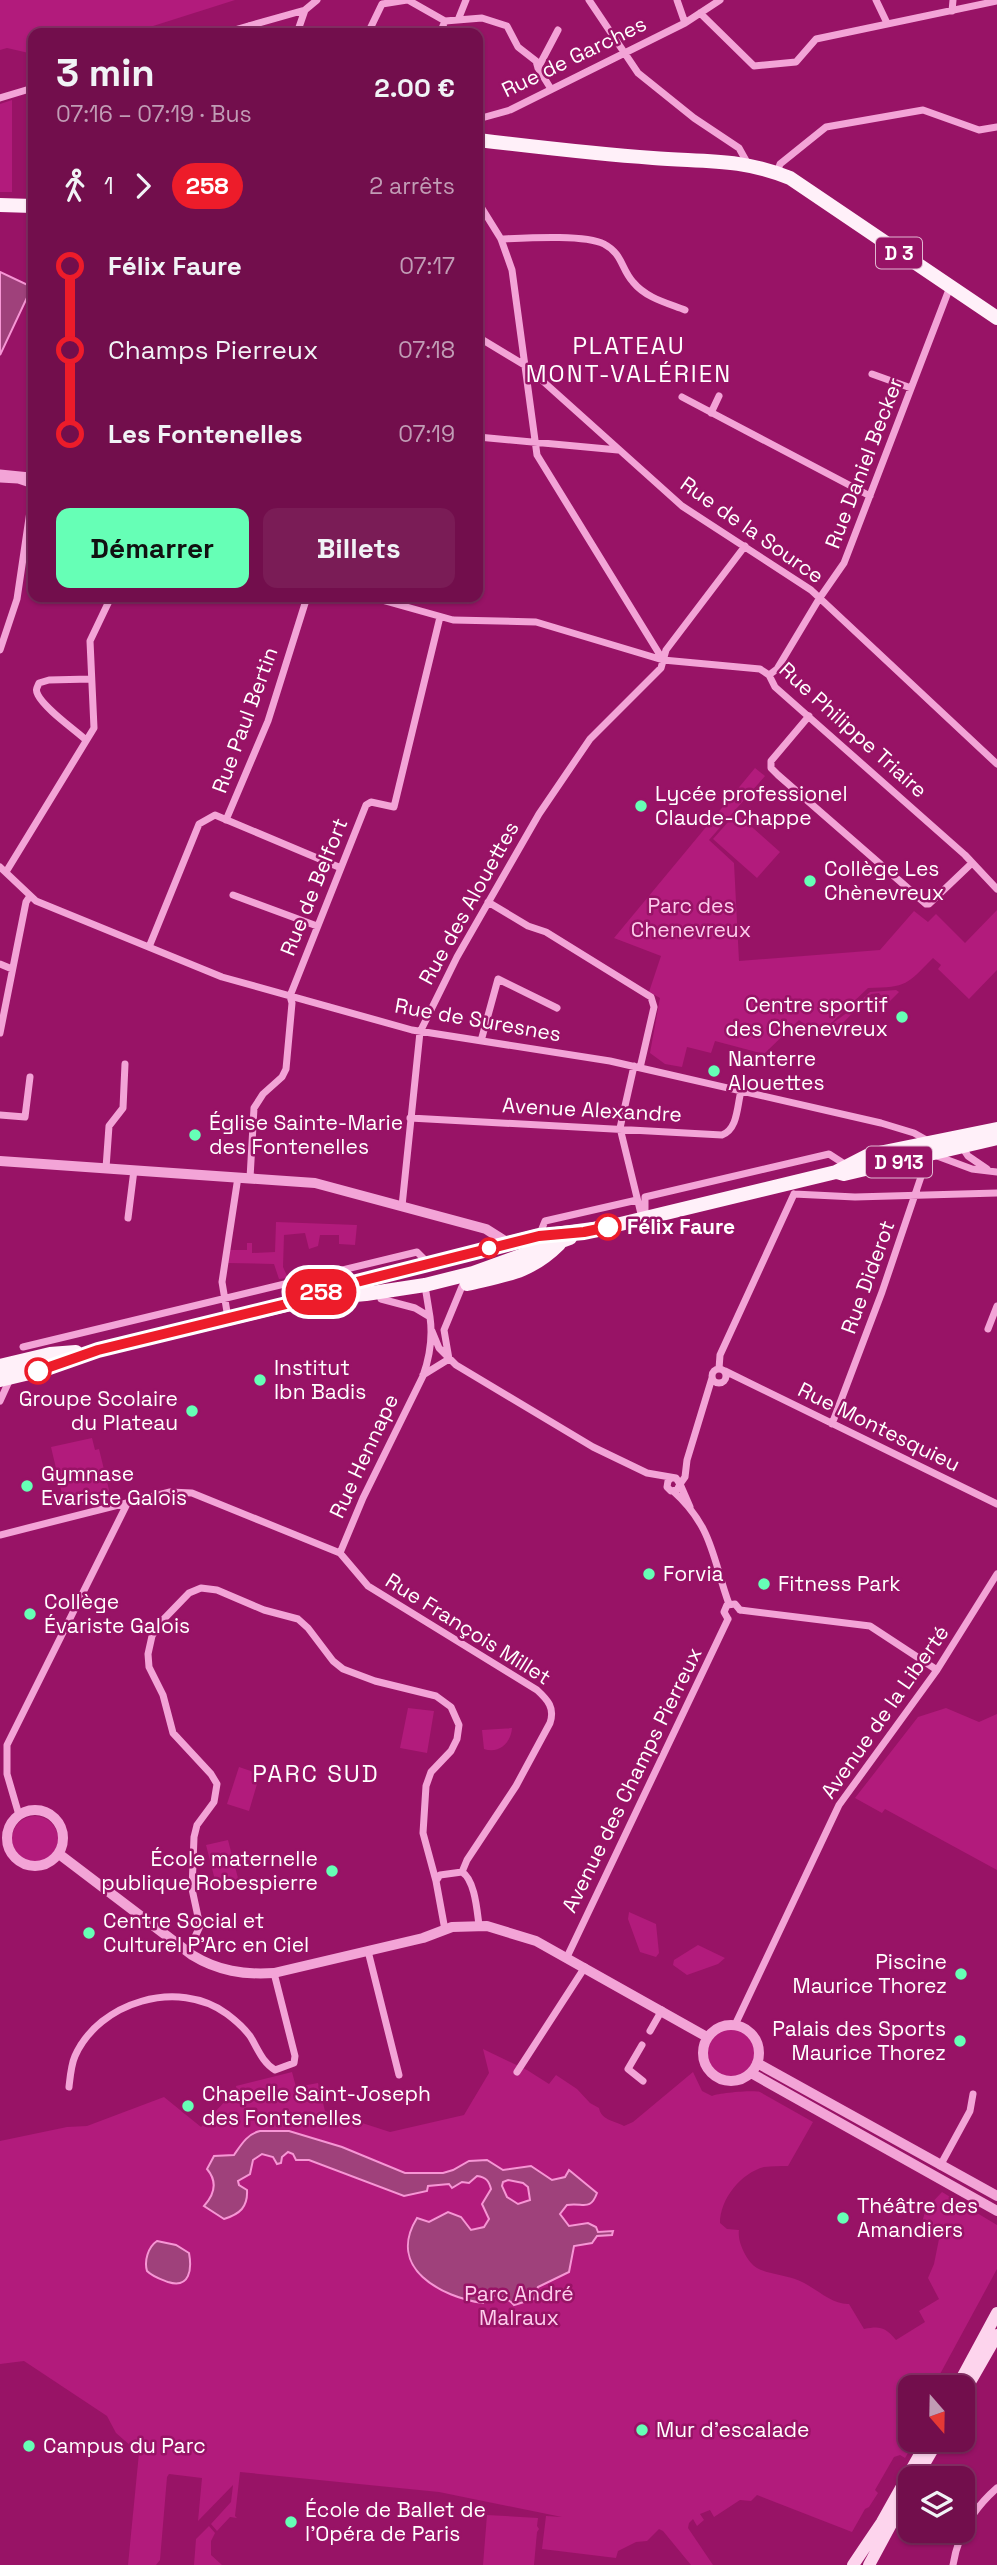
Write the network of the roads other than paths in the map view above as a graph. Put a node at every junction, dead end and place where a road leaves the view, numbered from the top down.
1 (317, 0) edge
2 (407, 0) edge
3 (467, 0) edge
4 (589, 0) edge
5 (677, 0) edge
6 (720, 0) edge
7 (876, 0) edge
8 (953, 0) edge
9 (997, 1) edge
10 (305, 10) junction
11 (952, 11) junction
12 (700, 13) junction
13 (458, 20) junction
14 (445, 21) junction
15 (685, 23) junction
16 (887, 23) junction
17 (249, 26) junction
18 (242, 28) edge
19 (252, 28) edge
20 (299, 28) edge
21 (370, 28) edge
22 (442, 28) edge
23 (558, 30) dead end
24 (624, 53) junction
25 (538, 68) junction
26 (551, 89) junction
27 (28, 90) edge
28 (0, 98) edge
29 (483, 118) edge
30 (997, 127) edge
31 (483, 140) edge
32 (749, 167) junction
33 (778, 176) junction
34 (0, 205) edge
35 (28, 206) edge
36 (483, 210) edge
37 (501, 239) junction
38 (950, 287) junction
39 (685, 310) dead end
40 (997, 318) edge
41 (483, 340) edge
42 (526, 366) junction
43 (872, 374) dead end
44 (911, 388) junction
45 (719, 396) dead end
46 (682, 397) dead end
47 (711, 413) junction
48 (483, 438) edge
49 (535, 443) junction
50 (618, 450) junction
51 (0, 473) edge
52 (28, 478) edge
53 (28, 478) edge
54 (0, 479) edge
55 (870, 496) junction
56 (28, 525) edge
57 (745, 546) junction
58 (819, 599) junction
59 (109, 602) edge
60 (305, 602) edge
61 (389, 602) edge
62 (440, 617) junction
63 (0, 650) edge
64 (663, 660) junction
65 (769, 676) junction
66 (90, 680) junction
67 (809, 716) junction
68 (86, 740) junction
69 (997, 764) edge
70 (226, 820) junction
71 (972, 863) junction
72 (341, 868) junction
73 (3, 869) edge
74 (997, 889) edge
75 (233, 895) dead end
76 (30, 896) junction
77 (488, 902) junction
78 (317, 926) junction
79 (149, 947) junction
80 (0, 964) edge
81 (12, 969) junction
82 (290, 996) junction
83 (557, 1008) dead end
84 (420, 1031) junction
85 (0, 1033) edge
86 (481, 1041) junction
87 (125, 1064) dead end
88 (637, 1067) junction
89 (30, 1077) dead end
90 (741, 1091) junction
91 (0, 1115) edge
92 (410, 1118) junction
93 (620, 1128) junction
94 (997, 1129) edge
95 (997, 1139) edge
96 (960, 1142) junction
97 (932, 1148) junction
98 (0, 1161) edge
99 (106, 1168) junction
100 (841, 1168) junction
101 (134, 1170) junction
102 (987, 1170) junction
103 (997, 1172) edge
104 (743, 1173) junction
105 (244, 1177) junction
106 (792, 1189) junction
107 (754, 1192) junction
108 (997, 1193) edge
109 (916, 1195) junction
110 (637, 1200) junction
111 (402, 1206) junction
112 (128, 1218) dead end
113 (644, 1218) junction
114 (584, 1232) junction
115 (539, 1236) junction
116 (560, 1242) junction
117 (508, 1243) junction
118 (518, 1256) junction
119 (428, 1263) junction
120 (518, 1271) junction
121 (463, 1284) junction
122 (426, 1288) junction
123 (366, 1294) junction
124 (311, 1298) junction
125 (224, 1299) junction
126 (381, 1299) junction
127 (997, 1306) edge
128 (430, 1317) junction
129 (228, 1318) junction
130 (988, 1329) dead end
131 (432, 1331) junction
132 (23, 1347) dead end
133 (449, 1359) junction
134 (722, 1370) junction
135 (3, 1373) edge
136 (423, 1376) junction
137 (712, 1378) junction
138 (746, 1382) junction
139 (722, 1383) junction
140 (707, 1399) junction
141 (0, 1401) edge
142 (832, 1424) junction
143 (687, 1460) junction
144 (644, 1472) junction
145 (671, 1478) junction
146 (683, 1483) junction
147 (670, 1489) junction
148 (127, 1503) junction
149 (997, 1504) edge
150 (691, 1507) junction
151 (0, 1535) edge
152 (340, 1553) junction
153 (997, 1574) edge
154 (729, 1604) junction
155 (740, 1610) junction
156 (728, 1619) junction
157 (937, 1670) junction
158 (19, 1815) junction
159 (4, 1845) edge
160 (59, 1854) junction
161 (462, 1872) junction
162 (436, 1881) junction
163 (479, 1925) junction
164 (445, 1930) junction
165 (368, 1951) junction
166 (188, 1952) junction
167 (567, 1957) junction
168 (585, 1967) junction
169 (274, 1973) junction
170 (662, 2010) junction
171 (735, 2025) junction
172 (650, 2031) dead end
173 (707, 2037) junction
174 (642, 2045) dead end
175 (757, 2063) junction
176 (517, 2072) dead end
177 (751, 2073) junction
178 (400, 2074) dead end
179 (643, 2081) dead end
180 (69, 2087) dead end
181 (974, 2094) dead end
182 (940, 2165) junction
183 (997, 2196) edge
184 (997, 2211) edge
185 (997, 2313) edge
186 (997, 2335) edge
187 (963, 2375) edge
188 (974, 2375) edge
189 (921, 2452) edge
190 (997, 2488) edge
191 (898, 2511) edge
192 (853, 2565) edge
193 (869, 2565) edge
194 (953, 2565) edge

1 - 10 street
2 - 14 street
2 - 21 street
3 - 13 street
4 - 24 street
5 - 15 street
6 - 12 street, Rue de Garches
7 - 16 street
8 - 11 street
9 - 11 street
10 - 17 street
10 - 20 street
11 - 16 street
12 - 15 street, Rue de Garches
12 - 16 street
13 - 14 street
13 - 25 street
14 - 22 street
15 - 24 street, Rue de Garches
17 - 18 street
17 - 19 street
23 - 25 street
24 - 26 street, Rue de Garches
24 - 32 street
25 - 26 street
26 - 29 street, Rue de Garches
27 - 28 street
30 - 33 street
31 - 32 main road, D 3
32 - 33 main road, D 3
33 - 38 main road, D 3
34 - 35 main road
36 - 37 street
37 - 39 street
37 - 42 street
38 - 40 main road, D 3
38 - 44 street, Rue Daniel Becker
41 - 42 street, Rue de la Source
42 - 49 street
42 - 50 street, Rue de la Source
43 - 44 street
44 - 55 street, Rue Daniel Becker
45 - 47 street
46 - 47 street
47 - 55 street
48 - 49 street
49 - 50 street
49 - 64 street
50 - 57 street, Rue de la Source
51 - 52 street
53 - 54 street
55 - 58 street, Rue Daniel Becker
56 - 63 street
57 - 58 street, Rue de la Source
57 - 64 street, Rue des Alouettes
58 - 65 street, Rue Daniel Becker
58 - 69 street, Rue de la Source
59 - 66 street
60 - 70 street, Rue Paul Bertin
61 - 62 street, Rue Philippe Triaire
62 - 64 street, Rue Philippe Triaire
62 - 72 street, Rue de Belfort
64 - 65 street, Rue Philippe Triaire
64 - 77 street, Rue des Alouettes
65 - 67 street, Rue Philippe Triaire
66 - 68 street
66 - 68 street
67 - 71 street, Rue Philippe Triaire
67 - 71 street
68 - 73 street
70 - 72 street
70 - 79 street, Rue Paul Bertin
71 - 74 street, Rue Philippe Triaire
72 - 78 street, Rue de Belfort
73 - 76 street, Rue de Suresnes
75 - 78 street
76 - 79 street, Rue de Suresnes
76 - 81 street
77 - 84 street, Rue des Alouettes
77 - 88 street
78 - 82 street, Rue de Belfort
79 - 82 street, Rue de Suresnes
80 - 81 street
81 - 85 street
82 - 84 street, Rue de Suresnes
82 - 105 street
83 - 86 street
84 - 86 street, Rue de Suresnes
84 - 92 street, Rue des Alouettes
86 - 88 street, Rue de Suresnes
87 - 99 street
88 - 90 street, Rue de Suresnes
88 - 93 street
89 - 91 street
90 - 93 street, Avenue Alexandre
90 - 97 street, Rue de Suresnes
92 - 93 street, Avenue Alexandre
92 - 111 street, Rue des Alouettes
93 - 110 street
94 - 96 main road, D 913
95 - 96 main road, D 913
96 - 97 main road, D 913
96 - 102 street
97 - 100 main road, D 913
97 - 102 street, Rue de Suresnes
97 - 109 street, Rue Diderot
98 - 99 street
99 - 101 street
100 - 104 street
100 - 106 main road, D 913
101 - 105 street
101 - 112 street
102 - 103 street, Rue de Suresnes
104 - 107 street
104 - 113 street
105 - 111 street
105 - 125 street
106 - 107 main road, D 913
106 - 109 street
106 - 134 street
107 - 113 main road, D 913
108 - 109 street
109 - 142 street, Rue Diderot
110 - 113 street
110 - 115 street
111 - 117 street
113 - 114 main road, D 913
114 - 115 main road, D 913
114 - 116 main road, D 913
115 - 117 main road, D 913
116 - 118 main road, D 913
116 - 120 main road, D 913
117 - 118 main road
117 - 119 main road, D 913
117 - 122 main road
118 - 120 main road
118 - 122 main road, D 913
119 - 124 main road, D 913
119 - 125 street
120 - 121 main road, D 913
121 - 122 main road, D 913
121 - 133 street
122 - 123 main road, D 913
122 - 126 main road, D 913
122 - 128 street, Rue Hennape
123 - 124 main road, D 913
123 - 126 main road, D 913
124 - 129 main road, D 913
125 - 129 street
125 - 132 street
126 - 128 street
127 - 130 street
128 - 131 street, Rue Hennape
129 - 135 main road, D 913
131 - 133 street
131 - 136 street, Rue Hennape
133 - 136 street, Rue Hennape
133 - 144 street
134 - 137 street
134 - 138 street, Rue Montesquieu
134 - 139 street
135 - 141 street
136 - 152 street, Rue Hennape
137 - 139 street
137 - 140 street
138 - 139 street, Rue Montesquieu
138 - 142 street, Rue Montesquieu
139 - 140 street
140 - 143 street
142 - 149 street, Rue Montesquieu
143 - 145 street
143 - 146 street
144 - 145 street
144 - 147 street
145 - 146 street
145 - 147 street
146 - 147 street
146 - 150 street
147 - 150 street
148 - 151 street
148 - 152 street
148 - 158 street
150 - 154 street
152 - 161 street, Rue François Millet
153 - 157 street, Avenue de la Liberté
154 - 155 street
154 - 156 street
155 - 156 street
155 - 157 street
156 - 167 street, Avenue des Champs Pierreux
157 - 171 street, Avenue de la Liberté
158 - 159 street
158 - 160 street
159 - 160 street
160 - 166 street
161 - 162 street
161 - 163 street
162 - 164 street
162 - 166 street
163 - 164 street
163 - 167 street
164 - 165 street
165 - 169 street
165 - 178 street
166 - 169 street
167 - 168 street
168 - 170 street
168 - 176 street
169 - 180 street
170 - 172 street
170 - 173 street
171 - 173 street
171 - 175 street
173 - 177 street
174 - 179 street
175 - 177 street
175 - 182 street
177 - 184 street
181 - 182 street
182 - 183 street
185 - 187 main road
186 - 188 main road
189 - 192 main road
190 - 194 street
191 - 193 main road

